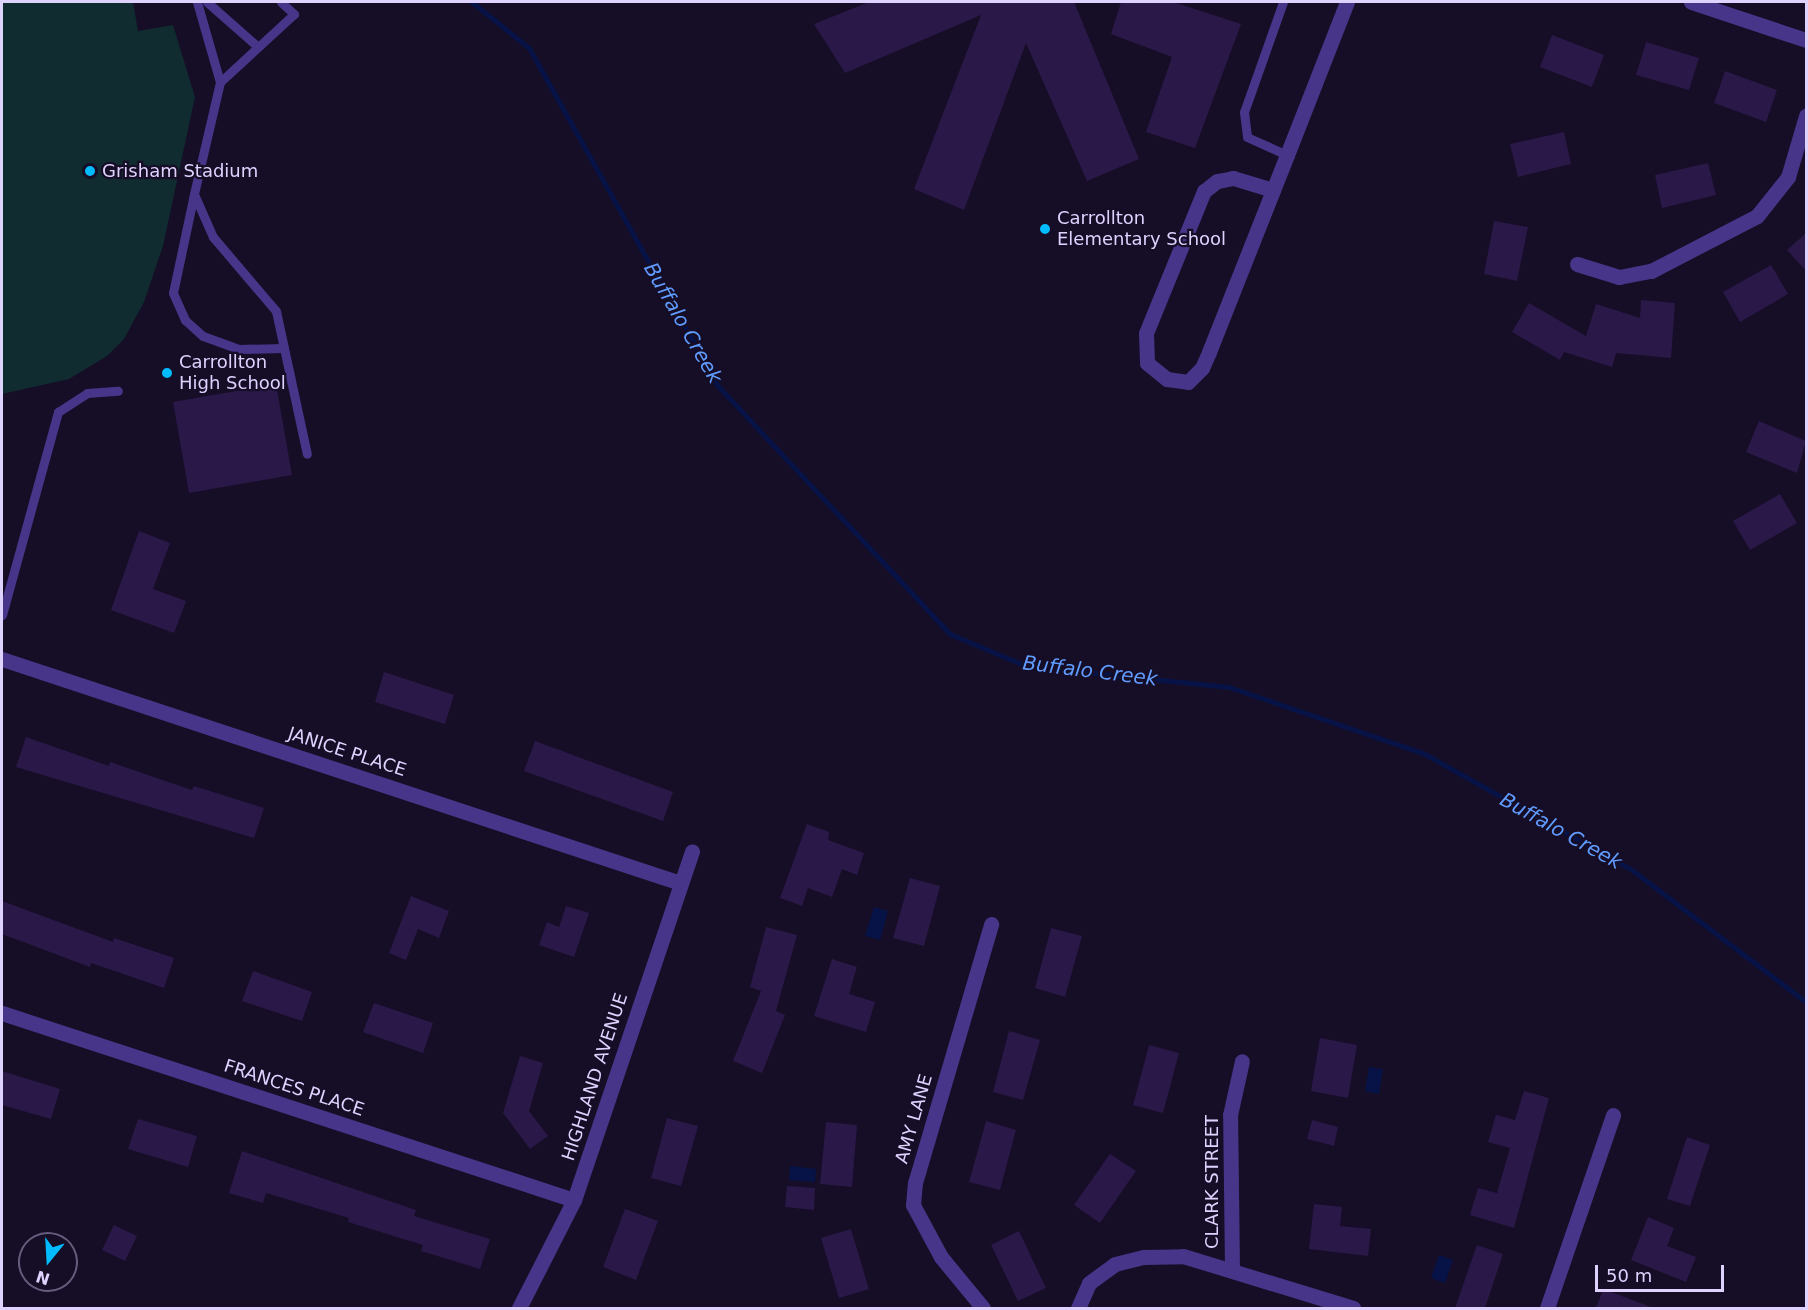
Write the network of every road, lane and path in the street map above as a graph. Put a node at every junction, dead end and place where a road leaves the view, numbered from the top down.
1 (197, 2) edge
2 (207, 2) edge
3 (281, 2) edge
4 (1283, 2) edge
5 (1347, 2) edge
6 (1691, 2) edge
7 (1806, 40) edge
8 (258, 47) junction
9 (220, 82) junction
10 (1806, 116) edge
11 (1287, 155) junction
12 (1273, 190) junction
13 (194, 194) junction
14 (1577, 264) dead end
15 (284, 348) junction
16 (118, 391) dead end
17 (307, 454) dead end
18 (2, 615) edge
19 (2, 659) edge
20 (692, 851) dead end
21 (680, 884) junction
22 (992, 924) dead end
23 (2, 1013) edge
24 (1242, 1061) dead end
25 (1613, 1115) dead end
26 (574, 1200) junction
27 (1232, 1269) junction
28 (519, 1308) edge
29 (983, 1308) edge
30 (1077, 1308) edge
31 (1353, 1308) edge
32 (1547, 1308) edge

1 - 9 lane
2 - 8 lane
3 - 8 lane
4 - 11 lane
5 - 11 street
6 - 7 street
8 - 9 lane
9 - 13 lane
10 - 14 street
11 - 12 street
12 - 12 street
13 - 15 lane
13 - 15 lane
15 - 17 lane
16 - 18 lane
19 - 21 street, JANICE PLACE
20 - 21 street, HIGHLAND AVENUE
21 - 26 street, HIGHLAND AVENUE
22 - 29 street, AMY LANE
23 - 26 street, FRANCES PLACE
24 - 27 street, CLARK STREET
25 - 32 street
26 - 28 street, HIGHLAND AVENUE
27 - 30 street
27 - 31 street

